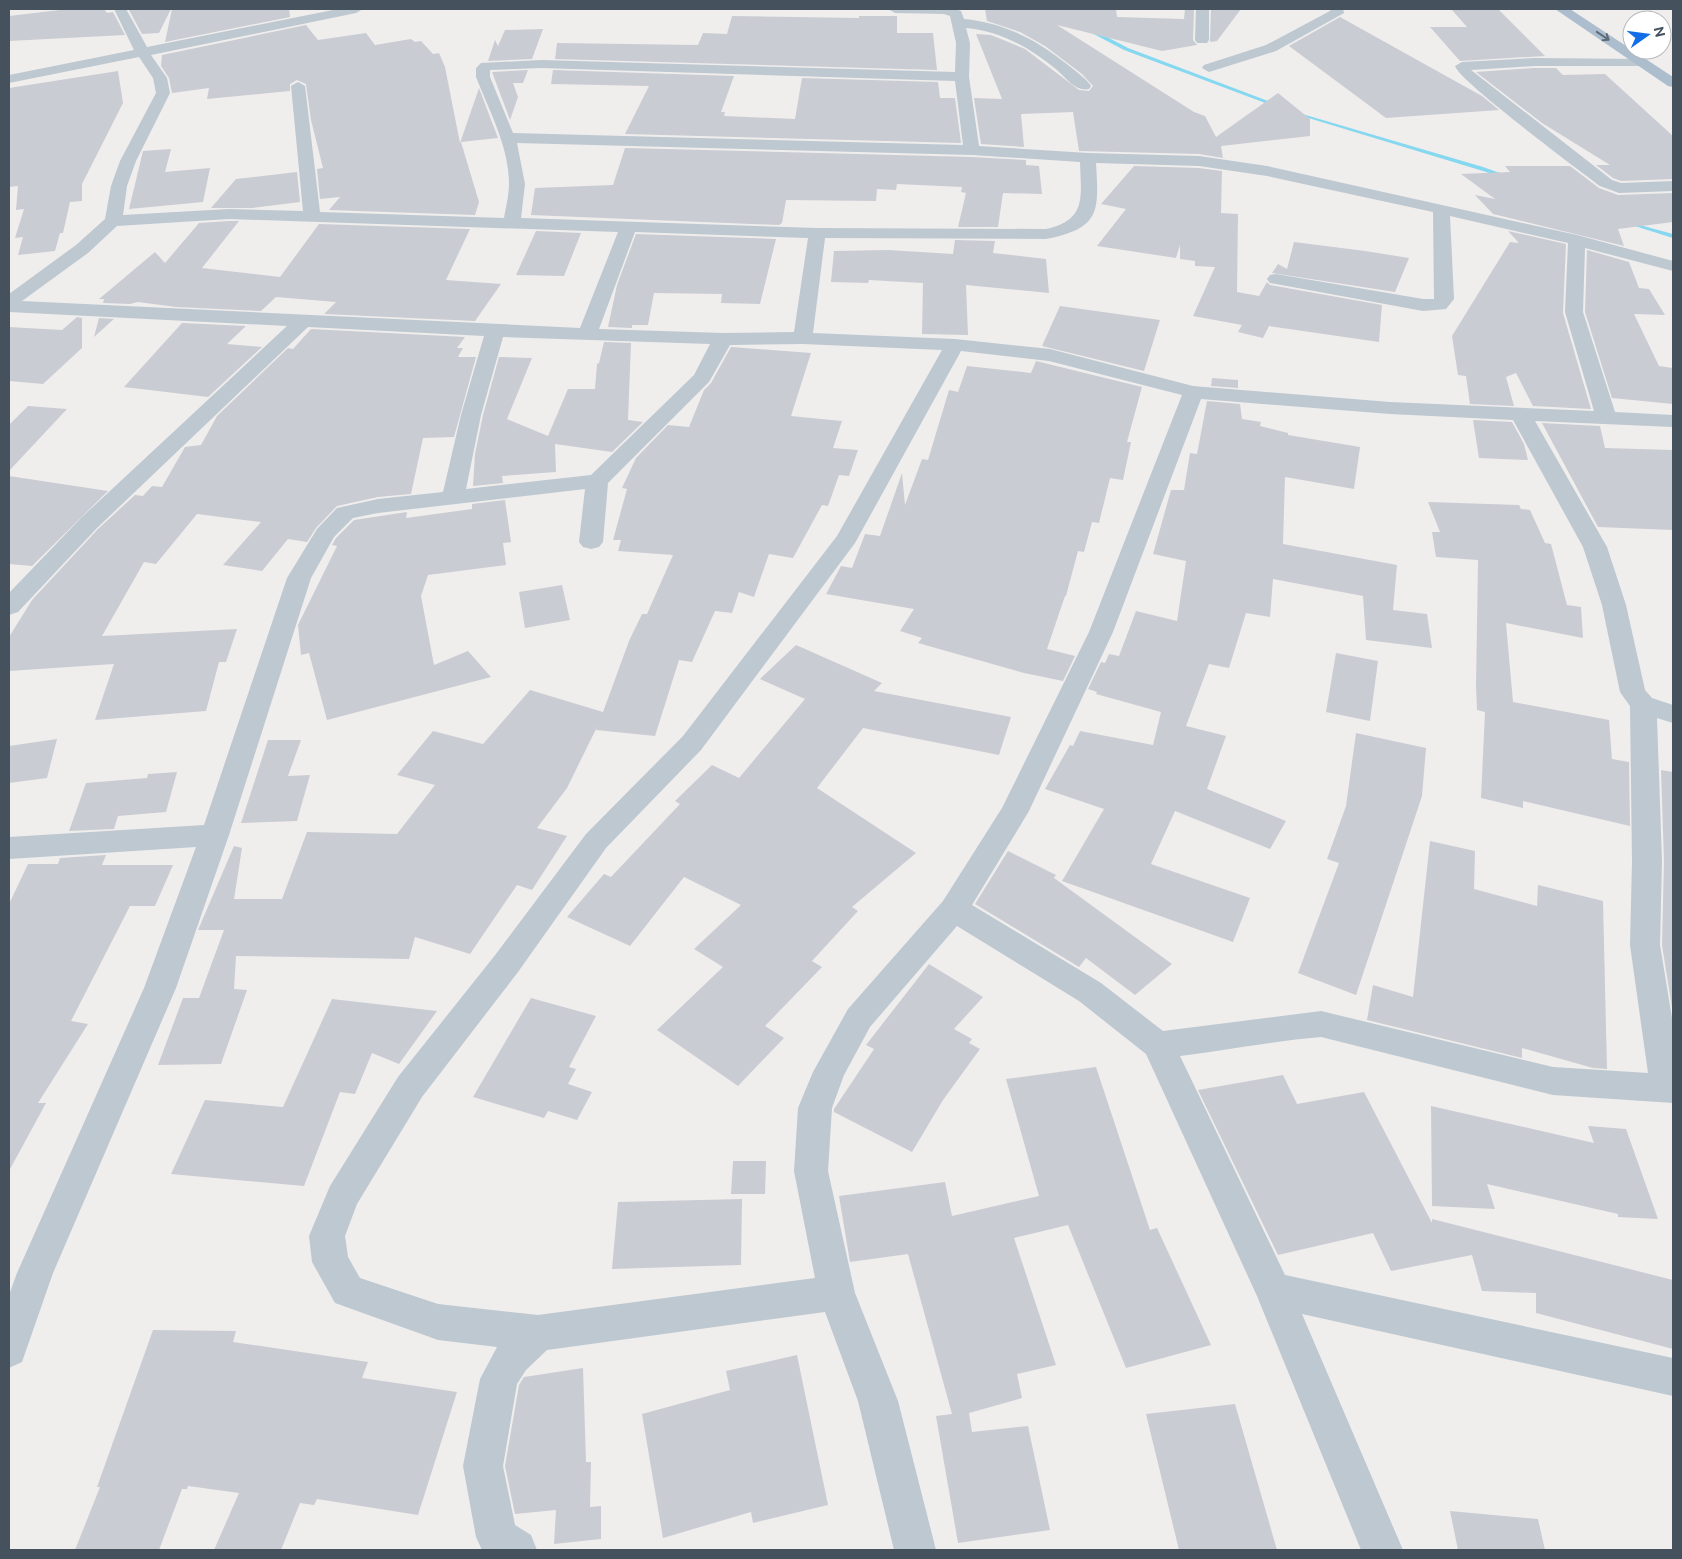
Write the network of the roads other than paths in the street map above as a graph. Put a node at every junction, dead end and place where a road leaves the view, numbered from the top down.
1 (120, 9) edge
2 (272, 9) edge
3 (356, 9) edge
4 (895, 9) edge
5 (946, 9) edge
6 (1202, 9) edge
7 (1337, 9) edge
8 (1577, 12) edge
9 (284, 22) junction
10 (958, 23) junction
11 (1622, 37) edge
12 (1202, 40) dead end
13 (1622, 42) edge
14 (142, 53) junction
15 (1622, 57) edge
16 (1646, 60) edge
17 (1652, 60) edge
18 (1209, 68) dead end
19 (1673, 69) edge
20 (962, 77) junction
21 (9, 79) edge
22 (1673, 84) edge
23 (298, 86) dead end
24 (1084, 86) dead end
25 (507, 138) junction
26 (972, 150) junction
27 (1088, 158) junction
28 (1673, 186) edge
29 (1441, 209) junction
30 (312, 216) junction
31 (113, 221) junction
32 (512, 222) junction
33 (629, 226) junction
34 (817, 233) junction
35 (1577, 240) junction
36 (1673, 266) edge
37 (1276, 279) dead end
38 (9, 304) edge
39 (302, 322) junction
40 (495, 331) junction
41 (587, 334) junction
42 (803, 338) junction
43 (723, 339) junction
44 (956, 345) junction
45 (1193, 392) junction
46 (1521, 415) junction
47 (1607, 419) junction
48 (1673, 421) edge
49 (597, 481) junction
50 (453, 497) junction
51 (591, 542) dead end
52 (9, 607) edge
53 (1643, 704) junction
54 (1673, 714) edge
55 (216, 835) junction
56 (9, 848) edge
57 (954, 909) junction
58 (1158, 1046) junction
59 (1670, 1088) edge
60 (1273, 1290) junction
61 (836, 1293) junction
62 (538, 1333) junction
63 (9, 1349) edge
64 (1673, 1377) edge
65 (516, 1550) edge
66 (915, 1550) edge
67 (1382, 1550) edge

1 - 14 street
2 - 9 street
3 - 9 street
4 - 5 street
5 - 10 street
6 - 12 street
7 - 18 street
8 - 11 main road
8 -> 13 main road
9 - 14 street
10 - 20 street
10 - 24 street
14 - 21 street
14 - 31 street
15 - 28 street
16 - 22 main road
17 - 19 main road
20 - 25 street
20 - 26 street
23 - 30 street
25 - 26 street
25 - 32 street
26 - 27 street
27 - 29 street
27 - 34 street
29 - 35 street
29 - 37 street
30 - 31 street
30 - 32 street
31 - 38 street
32 - 33 street
33 - 34 street
33 - 41 street
34 - 42 street
35 - 36 street
35 - 47 street
38 - 39 street
39 - 40 street
39 - 52 street
40 - 41 street
40 - 50 street
41 - 43 street
42 - 43 street
42 - 44 street
43 - 49 street
44 - 45 street
44 - 62 street
45 - 46 street
45 - 57 street
46 - 47 street
46 - 53 street
47 - 48 street
49 - 50 street
49 - 51 street
50 - 55 street
53 - 54 street
53 - 59 street
55 - 56 street
55 - 63 street
57 - 58 street
57 - 61 street
58 - 59 street
58 - 60 street
60 - 64 street
60 - 67 street
61 - 62 street
61 - 66 street
62 - 65 street

